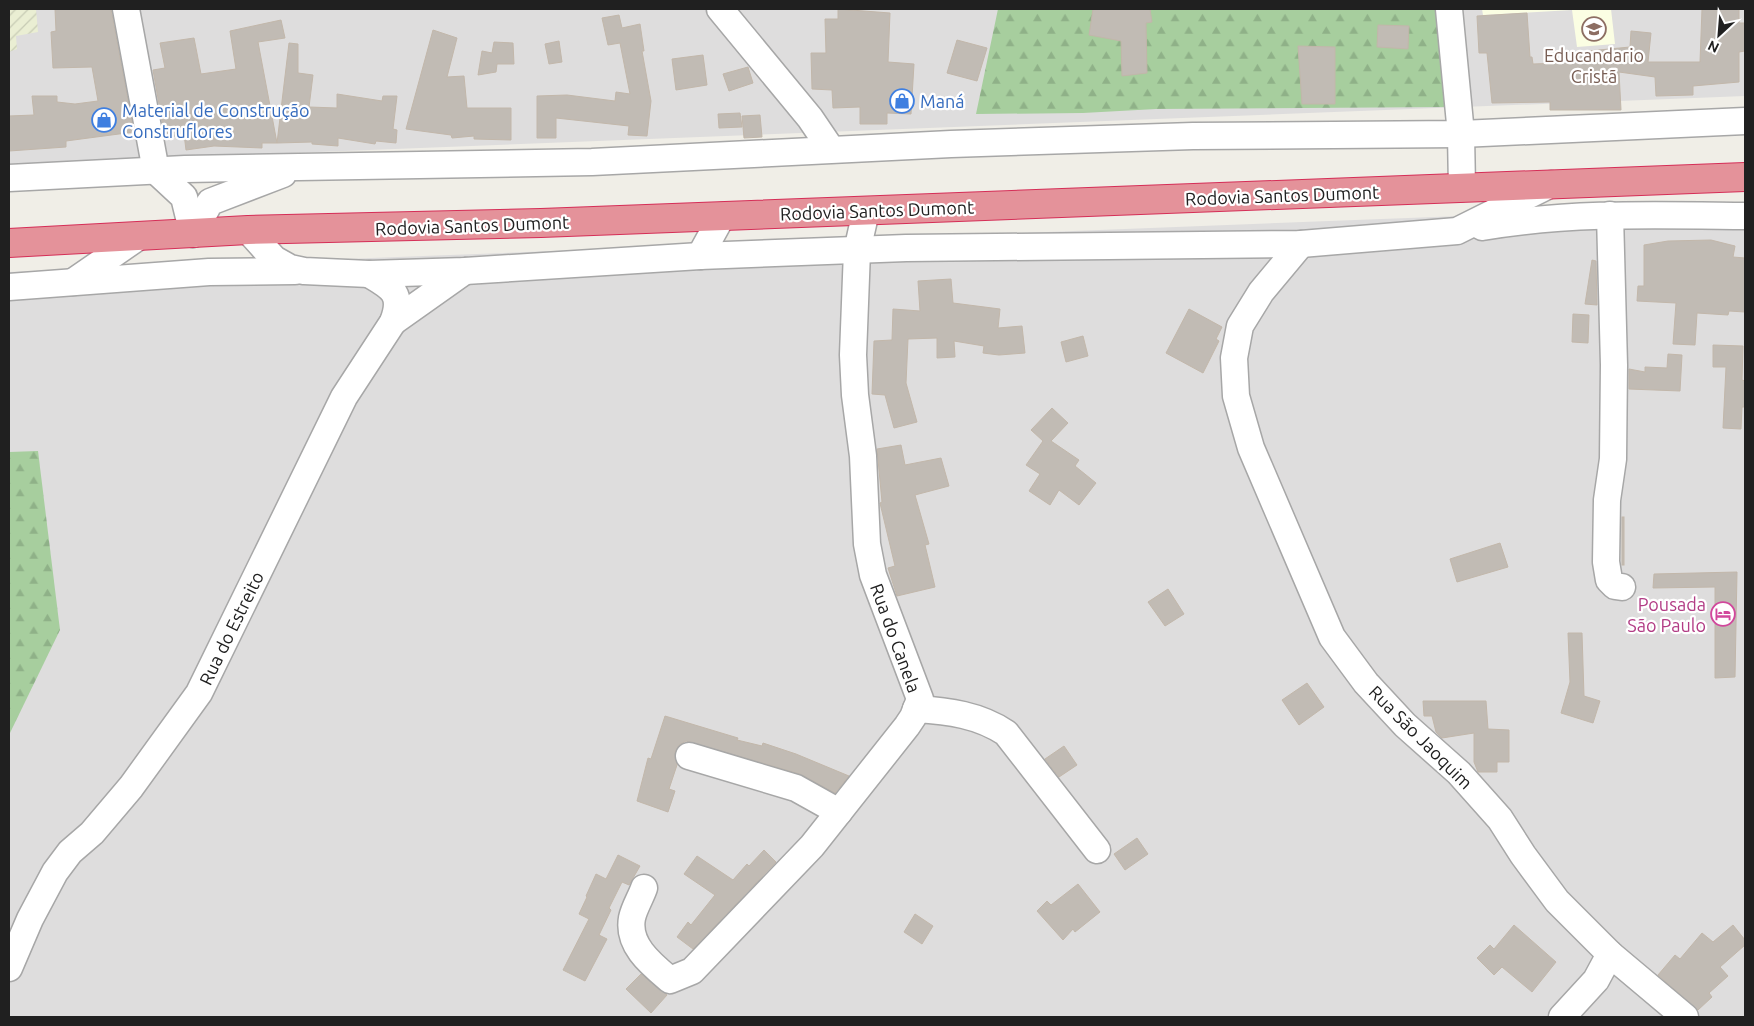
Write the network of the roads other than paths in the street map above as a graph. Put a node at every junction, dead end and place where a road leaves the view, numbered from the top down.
1 (126, 9) edge
2 (720, 9) edge
3 (1449, 9) edge
4 (1745, 121) edge
5 (1461, 134) junction
6 (831, 149) junction
7 (300, 167) junction
8 (156, 171) junction
9 (1745, 177) edge
10 (9, 178) edge
11 (1551, 184) junction
12 (1462, 188) junction
13 (866, 211) junction
14 (1610, 215) junction
15 (722, 216) junction
16 (1745, 216) edge
17 (248, 230) junction
18 (1457, 232) junction
19 (193, 234) junction
20 (138, 237) junction
21 (9, 243) edge
22 (1301, 244) junction
23 (857, 251) junction
24 (700, 256) junction
25 (304, 271) junction
26 (465, 272) junction
27 (369, 274) junction
28 (73, 282) junction
29 (9, 287) edge
30 (393, 322) junction
31 (1622, 588) dead end
32 (916, 709) junction
33 (689, 756) dead end
34 (839, 812) junction
35 (1096, 850) dead end
36 (644, 888) dead end
37 (1610, 954) junction
38 (9, 968) edge
39 (1562, 1017) edge
40 (1685, 1017) edge

1 - 8 street
2 - 6 street
3 - 5 street
4 - 5 street
5 - 6 street
5 - 12 street
6 - 7 street
7 - 8 street
7 - 19 street
8 - 10 street
8 - 19 street
9 - 11 highway, Rodovia Santos Dumont
11 - 12 highway, Rodovia Santos Dumont
11 - 18 street
12 - 13 highway, Rodovia Santos Dumont
13 - 15 highway, Rodovia Santos Dumont
13 - 23 street, Rua do Canela
14 - 16 street
14 - 18 street
14 - 31 street
15 - 17 highway, Rodovia Santos Dumont
15 - 24 street
17 - 19 highway, Rodovia Santos Dumont
17 - 25 street
18 - 22 street
19 - 20 highway, Rodovia Santos Dumont
20 - 21 highway, Rodovia Santos Dumont
20 - 28 street
22 - 23 street
22 - 37 street, Rua São Jaoquim
23 - 24 street
23 - 32 street, Rua do Canela
24 - 26 street
25 - 27 street
25 - 28 street
26 - 27 street
26 - 30 street
27 - 30 street, Rua do Estreito
28 - 29 street
30 - 38 street, Rua do Estreito
32 - 34 street, Rua do Canela
32 - 35 street
33 - 34 street
34 - 36 street, Rua do Canela
37 - 39 street
37 - 40 street, Rua São Jaoquim

